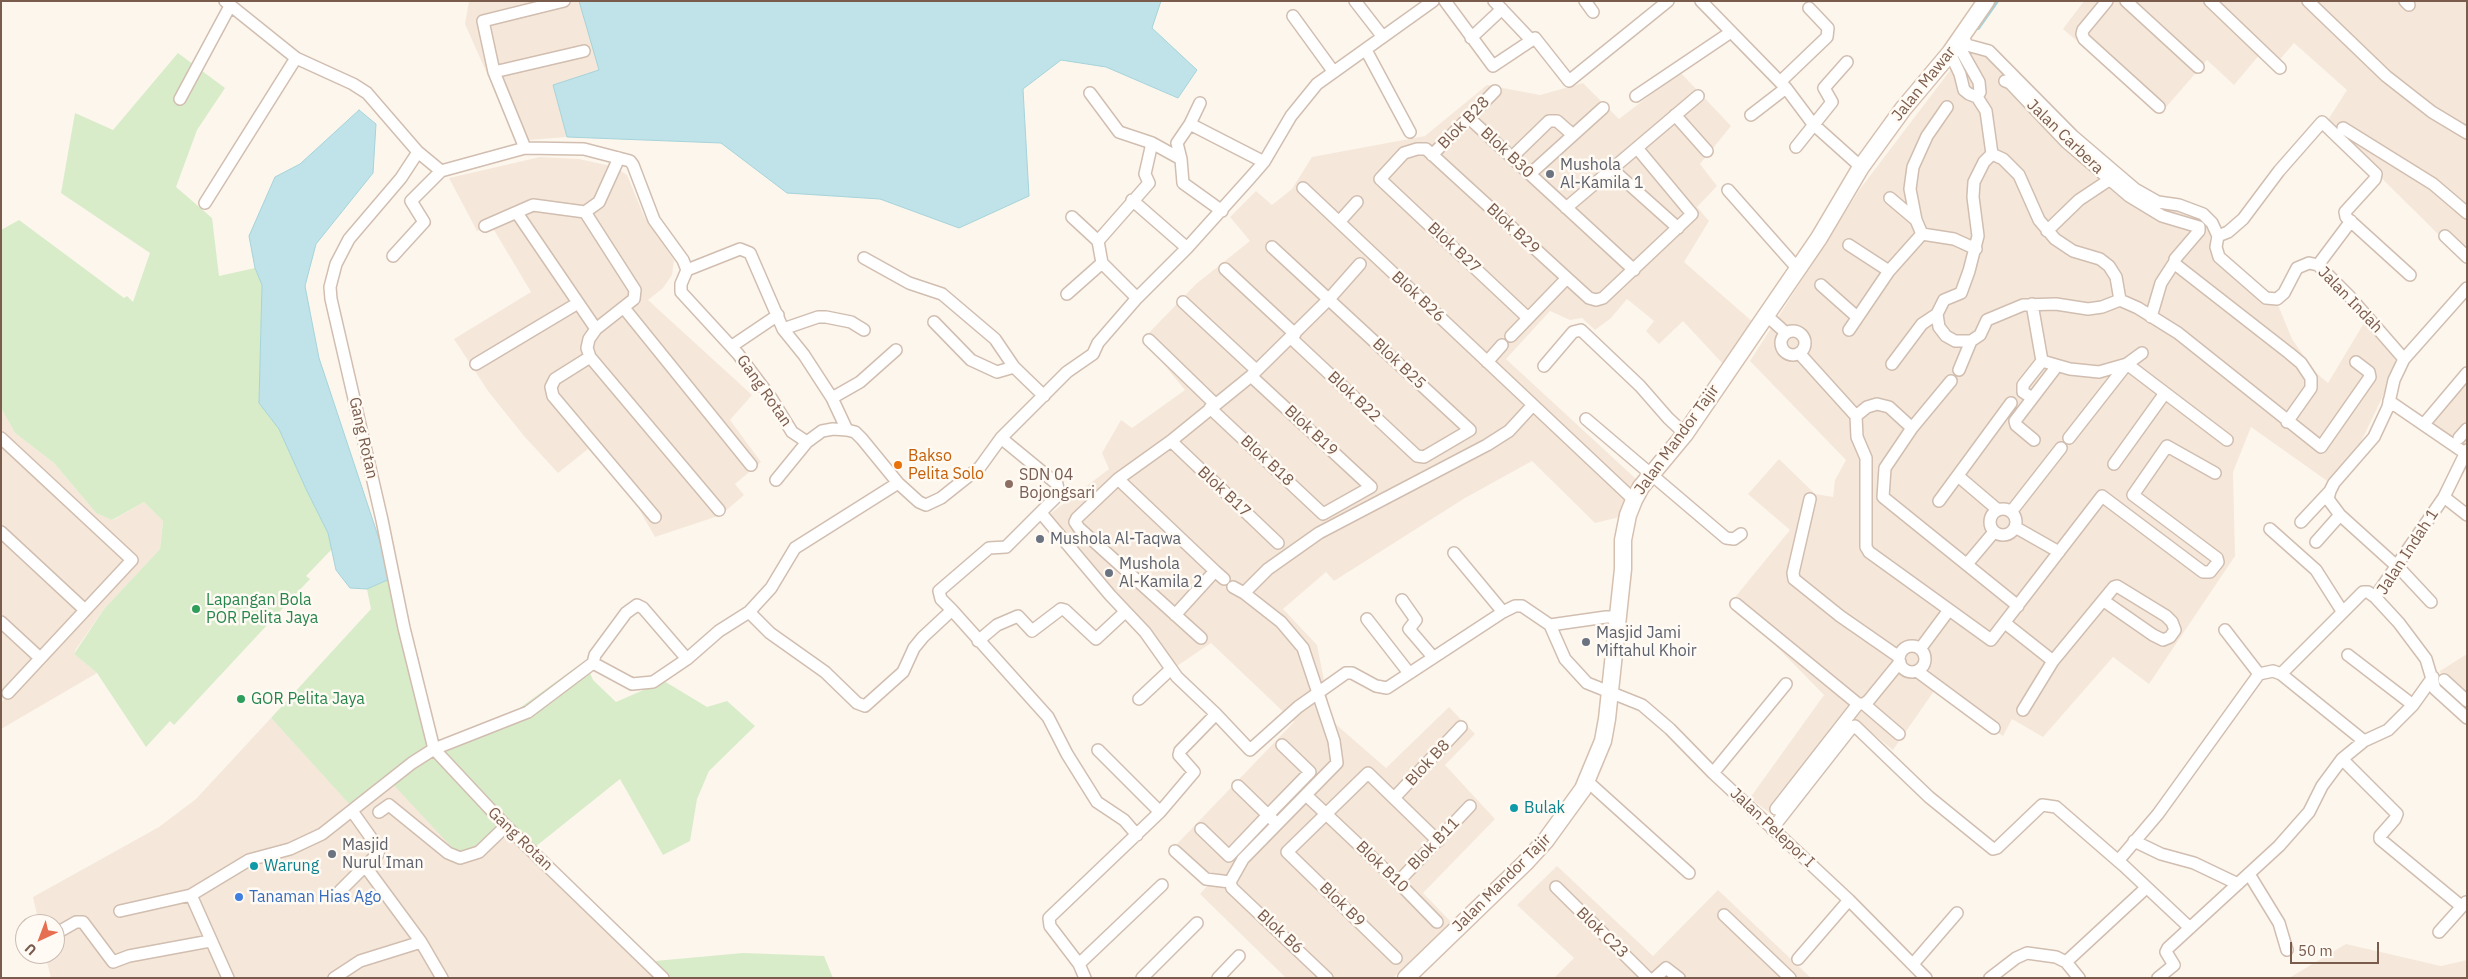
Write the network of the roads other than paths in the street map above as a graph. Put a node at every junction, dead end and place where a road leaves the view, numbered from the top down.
1 (564, 1) edge
2 (1355, 1) edge
3 (1432, 1) edge
4 (1445, 1) edge
5 (1585, 1) edge
6 (1668, 1) edge
7 (1702, 1) edge
8 (1986, 1) edge
9 (2107, 1) edge
10 (2126, 1) edge
11 (2210, 1) edge
12 (2308, 1) edge
13 (228, 4) edge
14 (1498, 5) edge
15 (1810, 8) dead end
16 (1593, 12) dead end
17 (1293, 16) dead end
18 (1731, 32) junction
19 (1383, 37) junction
20 (1471, 38) junction
21 (1531, 40) junction
22 (1957, 44) junction
23 (1366, 50) junction
24 (584, 51) dead end
25 (296, 58) junction
26 (1847, 62) dead end
27 (2198, 67) dead end
28 (2280, 68) dead end
29 (1333, 71) junction
30 (494, 72) junction
31 (2005, 81) dead end
32 (1783, 85) junction
33 (1495, 91) dead end
34 (1090, 93) dead end
35 (1636, 96) dead end
36 (1698, 96) dead end
37 (180, 99) dead end
38 (1200, 102) dead end
39 (1947, 107) dead end
40 (2159, 107) dead end
41 (1603, 108) dead end
42 (1676, 115) junction
43 (1751, 115) dead end
44 (1469, 118) junction
45 (1190, 124) junction
46 (1813, 124) junction
47 (2343, 128) dead end
48 (1410, 132) dead end
49 (2467, 133) edge
50 (1572, 135) junction
51 (1152, 143) junction
52 (1796, 147) dead end
53 (525, 148) junction
54 (1637, 148) junction
55 (1707, 151) dead end
56 (418, 152) junction
57 (1992, 154) junction
58 (1432, 155) junction
59 (1512, 157) junction
60 (619, 158) junction
61 (1181, 159) junction
62 (1264, 162) junction
63 (1861, 167) junction
64 (1612, 169) junction
65 (441, 171) junction
66 (1530, 174) junction
67 (2109, 180) junction
68 (1303, 188) dead end
69 (1728, 190) dead end
70 (1890, 198) dead end
71 (1132, 200) junction
72 (1357, 202) dead end
73 (205, 204) dead end
74 (1566, 208) junction
75 (1222, 211) junction
76 (585, 212) junction
77 (518, 213) junction
78 (2467, 213) edge
79 (1072, 217) dead end
80 (1916, 220) junction
81 (2351, 221) junction
82 (1339, 222) junction
83 (485, 226) dead end
84 (1678, 228) junction
85 (2047, 231) junction
86 (1922, 234) junction
87 (2218, 236) junction
88 (2444, 236) dead end
89 (1098, 241) junction
90 (1848, 245) dead end
91 (1272, 246) dead end
92 (1188, 248) junction
93 (1976, 249) junction
94 (393, 256) dead end
95 (2467, 257) edge
96 (864, 258) dead end
97 (1102, 263) junction
98 (2174, 263) junction
99 (1360, 264) dead end
100 (2318, 265) junction
101 (1225, 269) dead end
102 (1798, 269) junction
103 (687, 270) junction
104 (1634, 270) junction
105 (1889, 271) junction
106 (2410, 276) dead end
107 (1567, 278) junction
108 (1821, 285) dead end
109 (1067, 294) dead end
110 (2464, 296) edge
111 (1137, 298) junction
112 (1329, 299) junction
113 (2120, 300) junction
114 (1183, 302) dead end
115 (578, 303) junction
116 (2032, 304) junction
117 (624, 308) junction
118 (1937, 314) junction
119 (778, 315) junction
120 (1766, 315) junction
121 (1857, 317) junction
122 (2152, 317) junction
123 (1528, 318) junction
124 (934, 322) dead end
125 (596, 329) junction
126 (784, 329) junction
127 (864, 330) dead end
128 (1848, 330) dead end
129 (1293, 336) junction
130 (1511, 336) dead end
131 (1149, 340) dead end
132 (1971, 341) junction
133 (732, 346) junction
134 (1502, 346) dead end
135 (896, 350) dead end
136 (2142, 353) dead end
137 (590, 357) junction
138 (2404, 359) junction
139 (2042, 361) junction
140 (1486, 362) junction
141 (2356, 362) dead end
142 (476, 364) dead end
143 (1892, 364) dead end
144 (2127, 364) junction
145 (1544, 366) dead end
146 (2057, 366) junction
147 (1014, 367) junction
148 (1959, 370) dead end
149 (1253, 373) junction
150 (2467, 373) edge
151 (1951, 382) dead end
152 (2165, 393) junction
153 (1044, 396) junction
154 (832, 398) junction
155 (2032, 398) junction
156 (2389, 401) junction
157 (2011, 403) dead end
158 (1213, 406) junction
159 (1532, 406) junction
160 (1856, 416) junction
161 (1586, 419) dead end
162 (2287, 422) junction
163 (2424, 424) junction
164 (1912, 428) junction
165 (2467, 429) edge
166 (847, 430) junction
167 (1685, 434) junction
168 (1000, 438) junction
169 (2069, 438) dead end
170 (2459, 438) dead end
171 (2034, 440) dead end
172 (2227, 440) dead end
173 (1170, 441) junction
174 (807, 442) junction
175 (3, 443) edge
176 (2061, 448) dead end
177 (1418, 456) joint
178 (2466, 456) edge
179 (1866, 458) junction
180 (2114, 464) dead end
181 (751, 466) dead end
182 (1885, 468) junction
183 (2214, 473) dead end
184 (1651, 476) junction
185 (1958, 476) junction
186 (776, 480) dead end
187 (1118, 480) junction
188 (898, 483) junction
189 (2330, 491) junction
190 (2133, 495) junction
191 (2444, 497) junction
192 (1810, 499) dead end
193 (1634, 500) junction
194 (1939, 501) dead end
195 (719, 510) dead end
196 (1998, 510) junction
197 (2122, 511) junction
198 (1041, 512) junction
199 (2011, 512) junction
200 (1323, 514) joint
201 (2340, 515) junction
202 (2467, 515) edge
203 (655, 518) dead end
204 (2301, 522) dead end
205 (2015, 527) junction
206 (2270, 529) dead end
207 (1, 532) edge
208 (1994, 532) junction
209 (1741, 534) dead end
210 (2316, 542) dead end
211 (1278, 543) dead end
212 (2059, 552) junction
213 (1454, 553) dead end
214 (1967, 564) junction
215 (2396, 566) junction
216 (1215, 571) junction
217 (1244, 594) junction
218 (2375, 597) junction
219 (1402, 600) dead end
220 (2104, 600) junction
221 (2432, 602) dead end
222 (1736, 604) dead end
223 (2018, 606) junction
224 (85, 610) junction
225 (952, 610) junction
226 (1949, 610) junction
227 (749, 612) junction
228 (1125, 612) junction
229 (1503, 612) junction
230 (2342, 612) junction
231 (1175, 614) junction
232 (1617, 617) junction
233 (1367, 619) dead end
234 (1, 622) edge
235 (2005, 623) junction
236 (1550, 626) junction
237 (2225, 630) dead end
238 (1201, 638) dead end
239 (978, 641) junction
240 (1920, 649) junction
241 (2348, 655) dead end
242 (1433, 657) junction
243 (40, 658) junction
244 (687, 659) junction
245 (1900, 659) junction
246 (2053, 661) junction
247 (593, 663) junction
248 (1171, 669) junction
249 (1917, 671) junction
250 (1409, 673) junction
251 (2260, 674) junction
252 (2281, 674) junction
253 (2438, 678) junction
254 (1786, 684) dead end
255 (8, 692) dead end
256 (1316, 692) junction
257 (1608, 692) junction
258 (1139, 699) dead end
259 (2467, 701) edge
260 (1861, 704) junction
261 (2413, 705) junction
262 (2023, 710) dead end
263 (1216, 714) junction
264 (2467, 718) edge
265 (1461, 727) dead end
266 (1994, 728) dead end
267 (1899, 734) dead end
268 (2364, 741) junction
269 (1282, 745) dead end
270 (434, 749) junction
271 (1098, 750) dead end
272 (2342, 759) junction
273 (1713, 773) junction
274 (1587, 781) junction
275 (1238, 786) dead end
276 (1306, 795) junction
277 (1394, 798) junction
278 (1470, 806) dead end
279 (1776, 809) dead end
280 (352, 812) junction
281 (379, 812) dead end
282 (1160, 812) junction
283 (1326, 814) junction
284 (1268, 816) junction
285 (1277, 824) junction
286 (506, 826) junction
287 (1201, 829) dead end
288 (1772, 829) junction
289 (1136, 835) junction
290 (1438, 841) junction
291 (2134, 841) junction
292 (1176, 851) dead end
293 (2118, 861) junction
294 (366, 866) junction
295 (1689, 873) dead end
296 (2249, 874) junction
297 (1398, 882) junction
298 (2238, 884) junction
299 (1162, 885) dead end
300 (1231, 885) junction
301 (1556, 887) dead end
302 (2146, 888) junction
303 (340, 891) dead end
304 (191, 895) junction
305 (1849, 900) junction
306 (2464, 903) edge
307 (120, 911) dead end
308 (1957, 913) dead end
309 (1724, 916) dead end
310 (1436, 922) dead end
311 (1197, 923) dead end
312 (65, 928) edge
313 (2190, 928) junction
314 (2439, 932) dead end
315 (210, 941) junction
316 (421, 942) junction
317 (2287, 950) dead end
318 (1239, 956) dead end
319 (1396, 958) dead end
320 (1798, 959) dead end
321 (2066, 962) junction
322 (1079, 964) junction
323 (1913, 964) junction
324 (228, 978) edge
325 (334, 978) edge
326 (442, 978) edge
327 (663, 978) edge
328 (1085, 978) edge
329 (1142, 978) edge
330 (1218, 978) edge
331 (1327, 978) edge
332 (1406, 978) edge
333 (1648, 978) edge
334 (1655, 978) edge
335 (1679, 978) edge
336 (1790, 978) edge
337 (1926, 978) edge
338 (1990, 978) edge
339 (2079, 978) edge
340 (2158, 978) edge

1 - 30 street
2 - 19 street
3 - 19 street
4 - 20 street
5 - 16 street
6 - 21 street
7 - 18 street
8 - 22 street, Jalan Mawar
9 - 40 street
10 - 27 street
11 - 28 street
12 - 49 street
13 - 25 street
13 - 37 street
14 - 20 street
14 - 21 street
15 - 32 street
17 - 29 street
18 - 32 street
18 - 35 street
19 - 23 street
20 - 21 street
22 - 57 street
22 - 63 street, Jalan Mawar
22 - 87 street, Jalan Indah
23 - 29 street
23 - 48 street
24 - 30 street
25 - 56 street
25 - 73 street
26 - 46 street
29 - 62 street
30 - 53 street
31 - 67 street, Jalan Carbera
32 - 43 street
32 - 46 street
33 - 44 street, Blok B28
34 - 51 street
36 - 42 street
38 - 45 street
39 - 80 street
41 - 50 street
42 - 54 street
42 - 55 street
44 - 58 street, Blok B28
44 - 59 street, Blok B30
45 - 61 street
45 - 62 street
46 - 52 street
46 - 63 street
47 - 78 street
50 - 59 street
50 - 66 street
51 - 61 street
51 - 71 street
53 - 60 street
53 - 65 street
54 - 64 street
54 - 84 street
56 - 65 street
56 - 270 street, Gang Rotan
57 - 85 street
57 - 93 street
58 - 107 street, Blok B29
58 - 123 street, Blok B27
59 - 66 street, Blok B30
60 - 76 street
60 - 103 street
61 - 75 street
62 - 75 street
63 - 102 street, Jalan Mandor Tajir
64 - 74 street
64 - 84 street
65 - 94 street
66 - 74 street, Blok B30
67 - 85 street, Jalan Carbera
67 - 98 street
68 - 82 street, Blok B26
69 - 102 street
70 - 80 street
71 - 89 street
71 - 92 street
72 - 82 street
74 - 104 street, Blok B30
75 - 92 street
76 - 77 street
76 - 117 street
77 - 83 street
77 - 115 street
79 - 89 street
80 - 86 street
81 - 87 street
81 - 100 street
81 - 106 street
82 - 140 street, Blok B26
84 - 104 street
85 - 113 street
86 - 93 street
86 - 105 street
87 - 100 street, Jalan Indah
88 - 95 street
89 - 97 street
90 - 105 street
91 - 112 street, Blok B25
92 - 111 street
93 - 118 street
96 - 147 street
97 - 109 street
97 - 111 street
98 - 122 street
98 - 162 street
99 - 112 street
100 - 138 street, Jalan Indah
101 - 129 street, Blok B22
102 - 120 street, Jalan Mandor Tajir
103 - 119 street
103 - 133 street, Gang Rotan
104 - 107 street, Blok B29
105 - 121 street
107 - 123 street
108 - 121 street
110 - 138 street
111 - 153 street
112 - 129 street
112 - 177 street, Blok B25
113 - 116 street
113 - 122 street
114 - 149 street, Blok B19
115 - 125 street
115 - 142 street
116 - 132 street
116 - 139 street
117 - 125 street
117 - 181 street
118 - 132 street
118 - 143 street
119 - 126 street
119 - 133 street
120 - 160 street
120 - 167 street, Jalan Mandor Tajir
121 - 128 street
122 - 162 street
123 - 130 street
124 - 147 street
125 - 137 street
126 - 127 street
126 - 154 street
129 - 149 street
129 - 177 street, Blok B22
131 - 158 street, Blok B18
132 - 148 street
133 - 174 street, Gang Rotan
134 - 140 street
135 - 154 street
136 - 144 street
137 - 195 street
137 - 203 street
138 - 156 street
139 - 146 street
139 - 155 street
140 - 159 street, Blok B26
141 - 162 street
144 - 146 street
144 - 152 street
144 - 169 street
145 - 167 street
146 - 155 street
147 - 153 street
149 - 158 street
149 - 200 street, Blok B19
150 - 163 street
151 - 164 street
152 - 172 street
152 - 180 street
153 - 168 street
154 - 166 street
155 - 171 street
156 - 163 street
156 - 189 street
157 - 185 street
158 - 173 street
158 - 200 street, Blok B18
159 - 193 street, Blok B26
159 - 217 street
160 - 164 street
160 - 179 street
161 - 184 street
163 - 178 street
164 - 182 street
165 - 170 street
166 - 174 street
166 - 188 street
167 - 184 street, Jalan Mandor Tajir
168 - 188 street
168 - 198 street
173 - 187 street
173 - 211 street, Blok B17
174 - 186 street
175 - 224 street
176 - 199 street
178 - 191 street, Jalan Indah 1
179 - 182 street
179 - 226 street
182 - 214 street
183 - 190 street
184 - 193 street, Jalan Mandor Tajir
184 - 209 street
185 - 194 street
185 - 196 street
187 - 216 street
187 - 231 street
188 - 227 street
189 - 201 street
189 - 204 street
190 - 197 street
190 - 197 street
191 - 202 street
191 - 215 street, Jalan Indah 1
192 - 245 street
193 - 232 street, Jalan Mandor Tajir
196 - 199 street
196 - 208 street
197 - 212 street
198 - 225 street
198 - 228 street
199 - 205 street
201 - 210 street
201 - 215 street
205 - 208 street
205 - 212 street
206 - 230 street
207 - 224 street
208 - 214 street
212 - 223 street
213 - 229 street
214 - 223 street
215 - 218 street, Jalan Indah 1
215 - 221 street
216 - 217 street
216 - 231 street
217 - 256 street
218 - 230 street
218 - 253 street, Jalan Indah 1
219 - 242 street
220 - 220 street
220 - 246 street
222 - 260 street
223 - 235 street
224 - 243 street
225 - 227 street
225 - 239 street
226 - 235 street
226 - 240 street
227 - 244 street
228 - 239 street
228 - 248 street
229 - 236 street
229 - 242 street
230 - 252 street
231 - 238 street
232 - 236 street
232 - 257 street, Jalan Mandor Tajir
233 - 250 street
234 - 243 street
235 - 246 street
236 - 257 street, Jalan Pelepor I
237 - 251 street
239 - 289 street
240 - 245 street
240 - 249 street
241 - 261 street
242 - 250 street
243 - 255 street
244 - 247 street
244 - 247 street
245 - 249 street
245 - 260 street
246 - 262 street
247 - 270 street
248 - 258 street
248 - 263 street
249 - 266 street
250 - 256 street
251 - 252 street
251 - 291 street
252 - 268 street
253 - 259 street
253 - 261 street
253 - 264 street, Jalan Indah 1
254 - 273 street
256 - 263 street
256 - 276 street
257 - 273 street, Jalan Pelepor I
257 - 274 street, Jalan Mandor Tajir
260 - 267 street
260 - 279 street
261 - 268 street
263 - 282 street
265 - 277 street, Blok B8
268 - 272 street
269 - 284 street
270 - 280 street
270 - 286 street, Gang Rotan
271 - 282 street
272 - 296 street
272 - 306 street
273 - 288 street, Jalan Pelepor I
274 - 295 street
274 - 332 street, Jalan Mandor Tajir
275 - 284 street
276 - 283 street, Blok B10
276 - 285 street
277 - 283 street, Blok B8
277 - 290 street, Blok B8
278 - 290 street, Blok B11
280 - 294 street
280 - 304 street
281 - 286 street
282 - 289 street
283 - 297 street, Blok B10
283 - 319 street, Blok B9
284 - 285 street
284 - 287 street
285 - 300 street
286 - 327 street, Gang Rotan
288 - 293 street
288 - 305 street, Jalan Pelepor I
289 - 322 street
290 - 297 street, Blok B11
291 - 293 street
291 - 298 street
292 - 300 street
293 - 302 street
294 - 303 street
294 - 316 street
296 - 298 street
296 - 317 street
297 - 310 street, Blok B10
298 - 313 street
299 - 322 street
300 - 331 street, Blok B6
301 - 333 street, Blok C23
302 - 313 street
302 - 321 street
304 - 307 street
304 - 315 street
305 - 320 street
305 - 323 street, Jalan Pelepor I
306 - 314 street
308 - 323 street
309 - 336 street
311 - 329 street
312 - 315 street
313 - 340 street
315 - 324 street
316 - 325 street
316 - 326 street
318 - 330 street
321 - 338 street
321 - 339 street
322 - 328 street
323 - 337 street, Jalan Pelepor I
334 - 335 street

